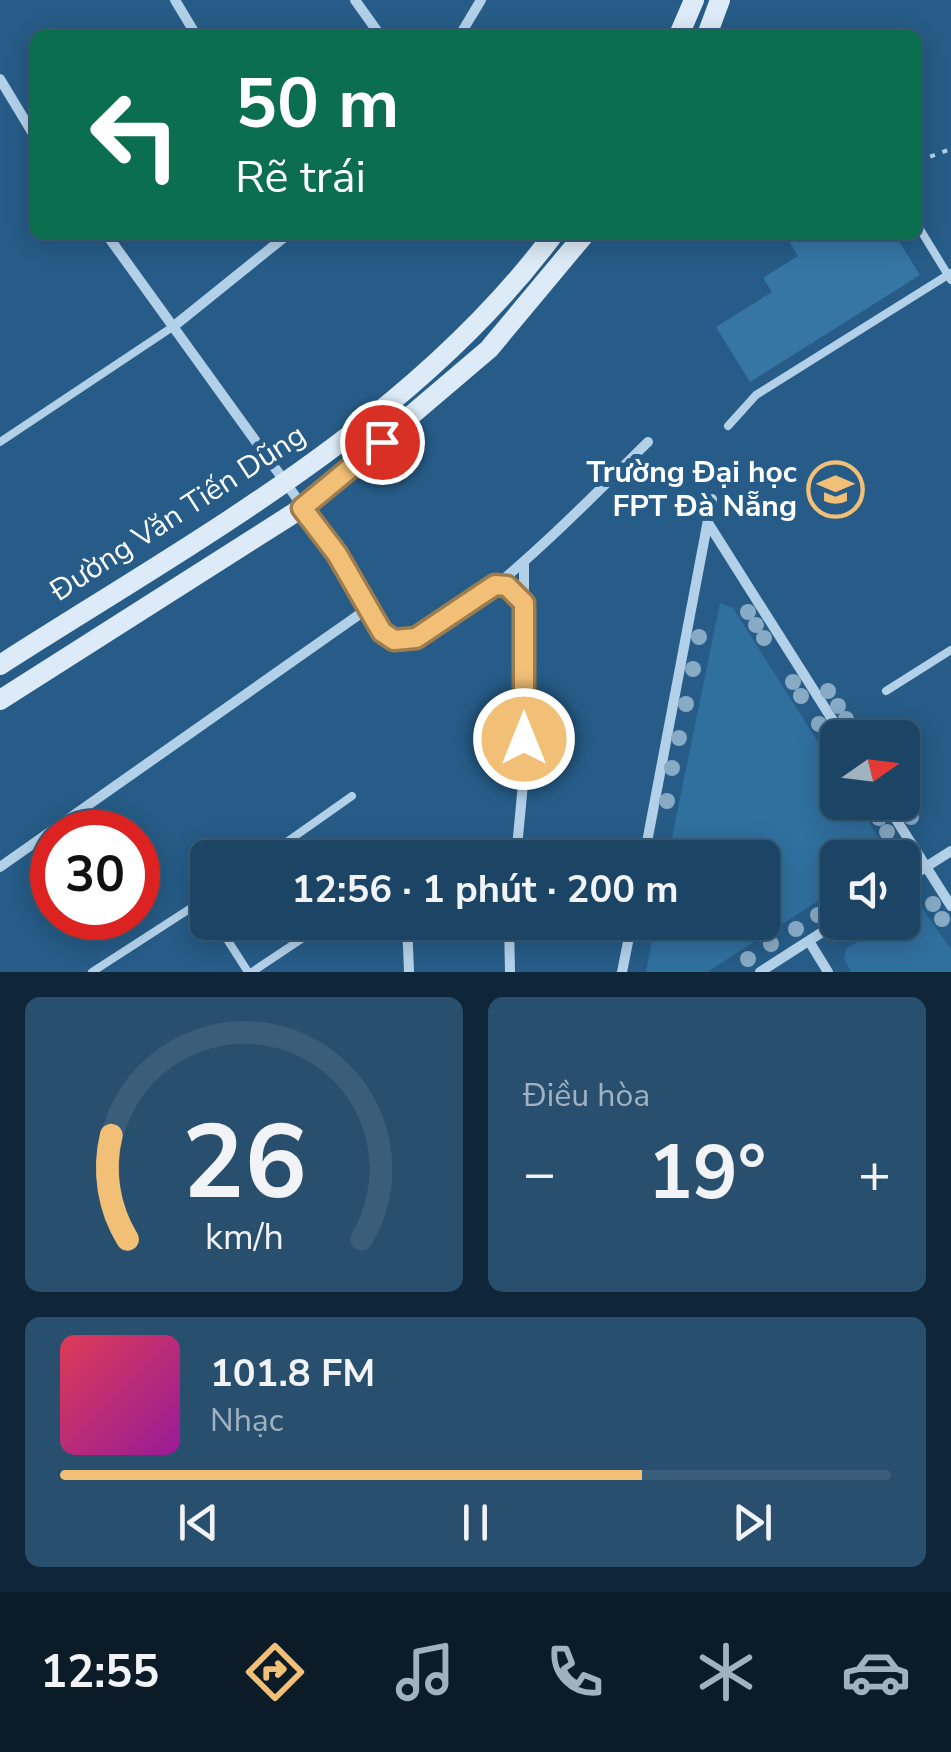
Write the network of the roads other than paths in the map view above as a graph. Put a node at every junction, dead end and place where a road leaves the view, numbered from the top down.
1 (176, 0) edge
2 (355, 0) edge
3 (482, 0) edge
4 (694, 0) edge
5 (720, 0) edge
6 (193, 30) edge
7 (376, 30) edge
8 (463, 30) edge
9 (681, 30) edge
10 (709, 30) edge
11 (0, 78) edge
12 (30, 129) edge
13 (922, 232) edge
14 (111, 240) edge
15 (282, 240) edge
16 (548, 240) edge
17 (580, 240) edge
18 (950, 276) edge
19 (174, 326) junction
20 (728, 426) dead end
21 (0, 442) edge
22 (648, 442) dead end
23 (284, 483) junction
24 (712, 500) dead end
25 (302, 508) junction
26 (708, 522) junction
27 (524, 562) junction
28 (495, 585) junction
29 (524, 603) junction
30 (367, 609) junction
31 (951, 650) edge
32 (0, 665) edge
33 (886, 691) dead end
34 (0, 700) edge
35 (833, 720) edge
36 (352, 796) dead end
37 (896, 820) edge
38 (290, 840) edge
39 (519, 840) edge
40 (647, 840) edge
41 (951, 851) edge
42 (926, 867) junction
43 (0, 868) edge
44 (920, 871) edge
45 (951, 906) edge
46 (190, 908) edge
47 (820, 934) edge
48 (228, 940) edge
49 (299, 940) edge
50 (408, 940) edge
51 (509, 940) edge
52 (628, 940) edge
53 (810, 941) junction
54 (92, 972) edge
55 (250, 972) edge
56 (409, 972) edge
57 (510, 972) edge
58 (622, 972) edge
59 (760, 972) edge
60 (828, 972) edge

1 - 6 street
2 - 7 street
3 - 8 street
4 - 9 street
5 - 10 street
11 - 12 street
13 - 18 lane
14 - 19 street
15 - 19 street
16 - 23 street, Đường Văn Tiến Dũng
17 - 25 street, Đường Văn Tiến Dũng
18 - 20 lane
19 - 21 lane
19 - 23 street
22 - 27 street
23 - 25 street
23 - 32 street, Đường Văn Tiến Dũng
24 - 26 street
25 - 30 street
25 - 34 street, Đường Văn Tiến Dũng
26 - 35 street
26 - 40 street
27 - 28 street
27 - 29 street
28 - 29 street
28 - 30 street
29 - 39 street
30 - 43 street
31 - 33 lane
36 - 38 lane
37 - 42 street
41 - 42 street
42 - 44 street
42 - 45 street
46 - 54 lane
47 - 53 street
48 - 55 lane
49 - 55 lane
50 - 56 street
51 - 57 street
52 - 58 street
53 - 59 street
53 - 60 street

